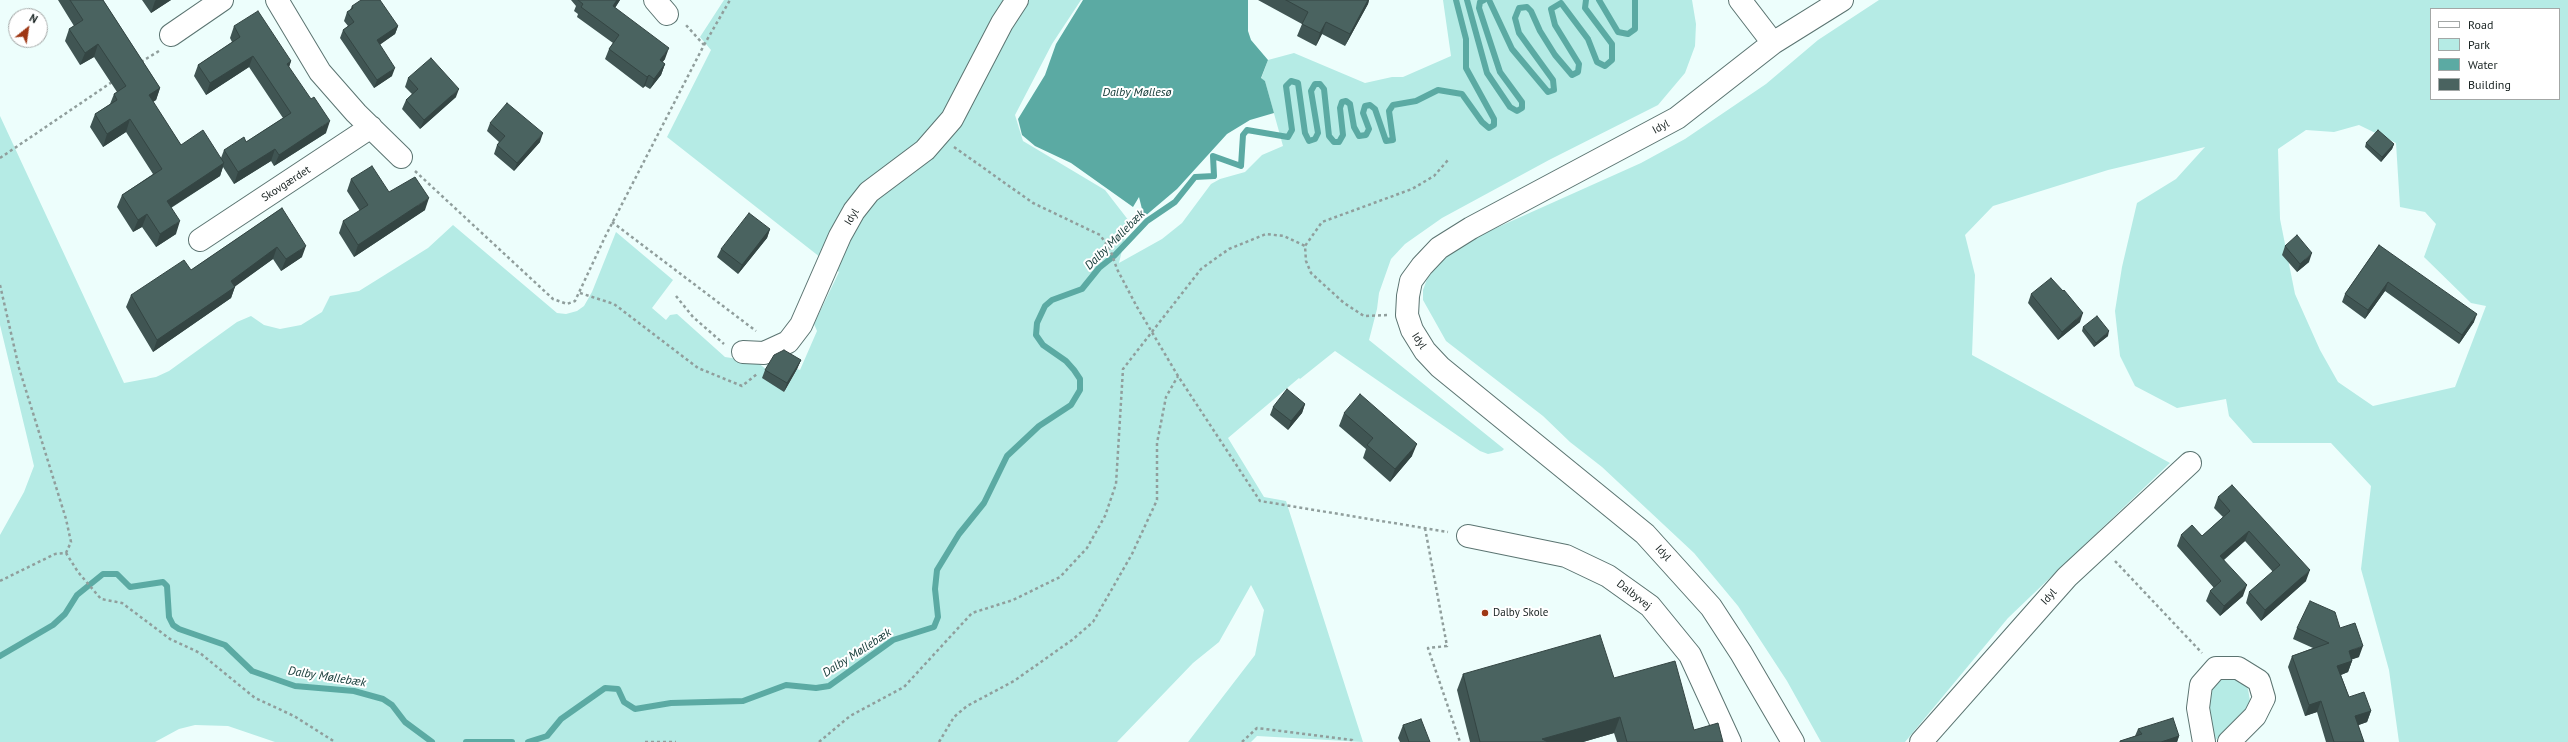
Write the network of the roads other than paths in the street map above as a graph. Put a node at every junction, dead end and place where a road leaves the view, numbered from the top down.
1 (222, 0) edge
2 (277, 0) edge
3 (1017, 0) edge
4 (1740, 0) edge
5 (1842, 0) edge
6 (171, 35) road end
7 (1773, 43) junction
8 (371, 127) junction
9 (401, 157) road end
10 (200, 240) dead end
11 (743, 352) road end
12 (2190, 464) dead end
13 (1468, 536) road end
14 (1730, 742) edge
15 (1793, 742) edge
16 (1921, 742) edge
17 (2204, 742) edge
18 (2229, 742) edge

1 - 6 street
2 - 8 street
3 - 11 street, Idyl
4 - 7 street
5 - 7 street, Idyl
7 - 15 street, Idyl
8 - 9 street
8 - 10 street, Skovgærdet
12 - 16 street, Idyl
13 - 14 street, Dalbyvej
17 - 18 street

